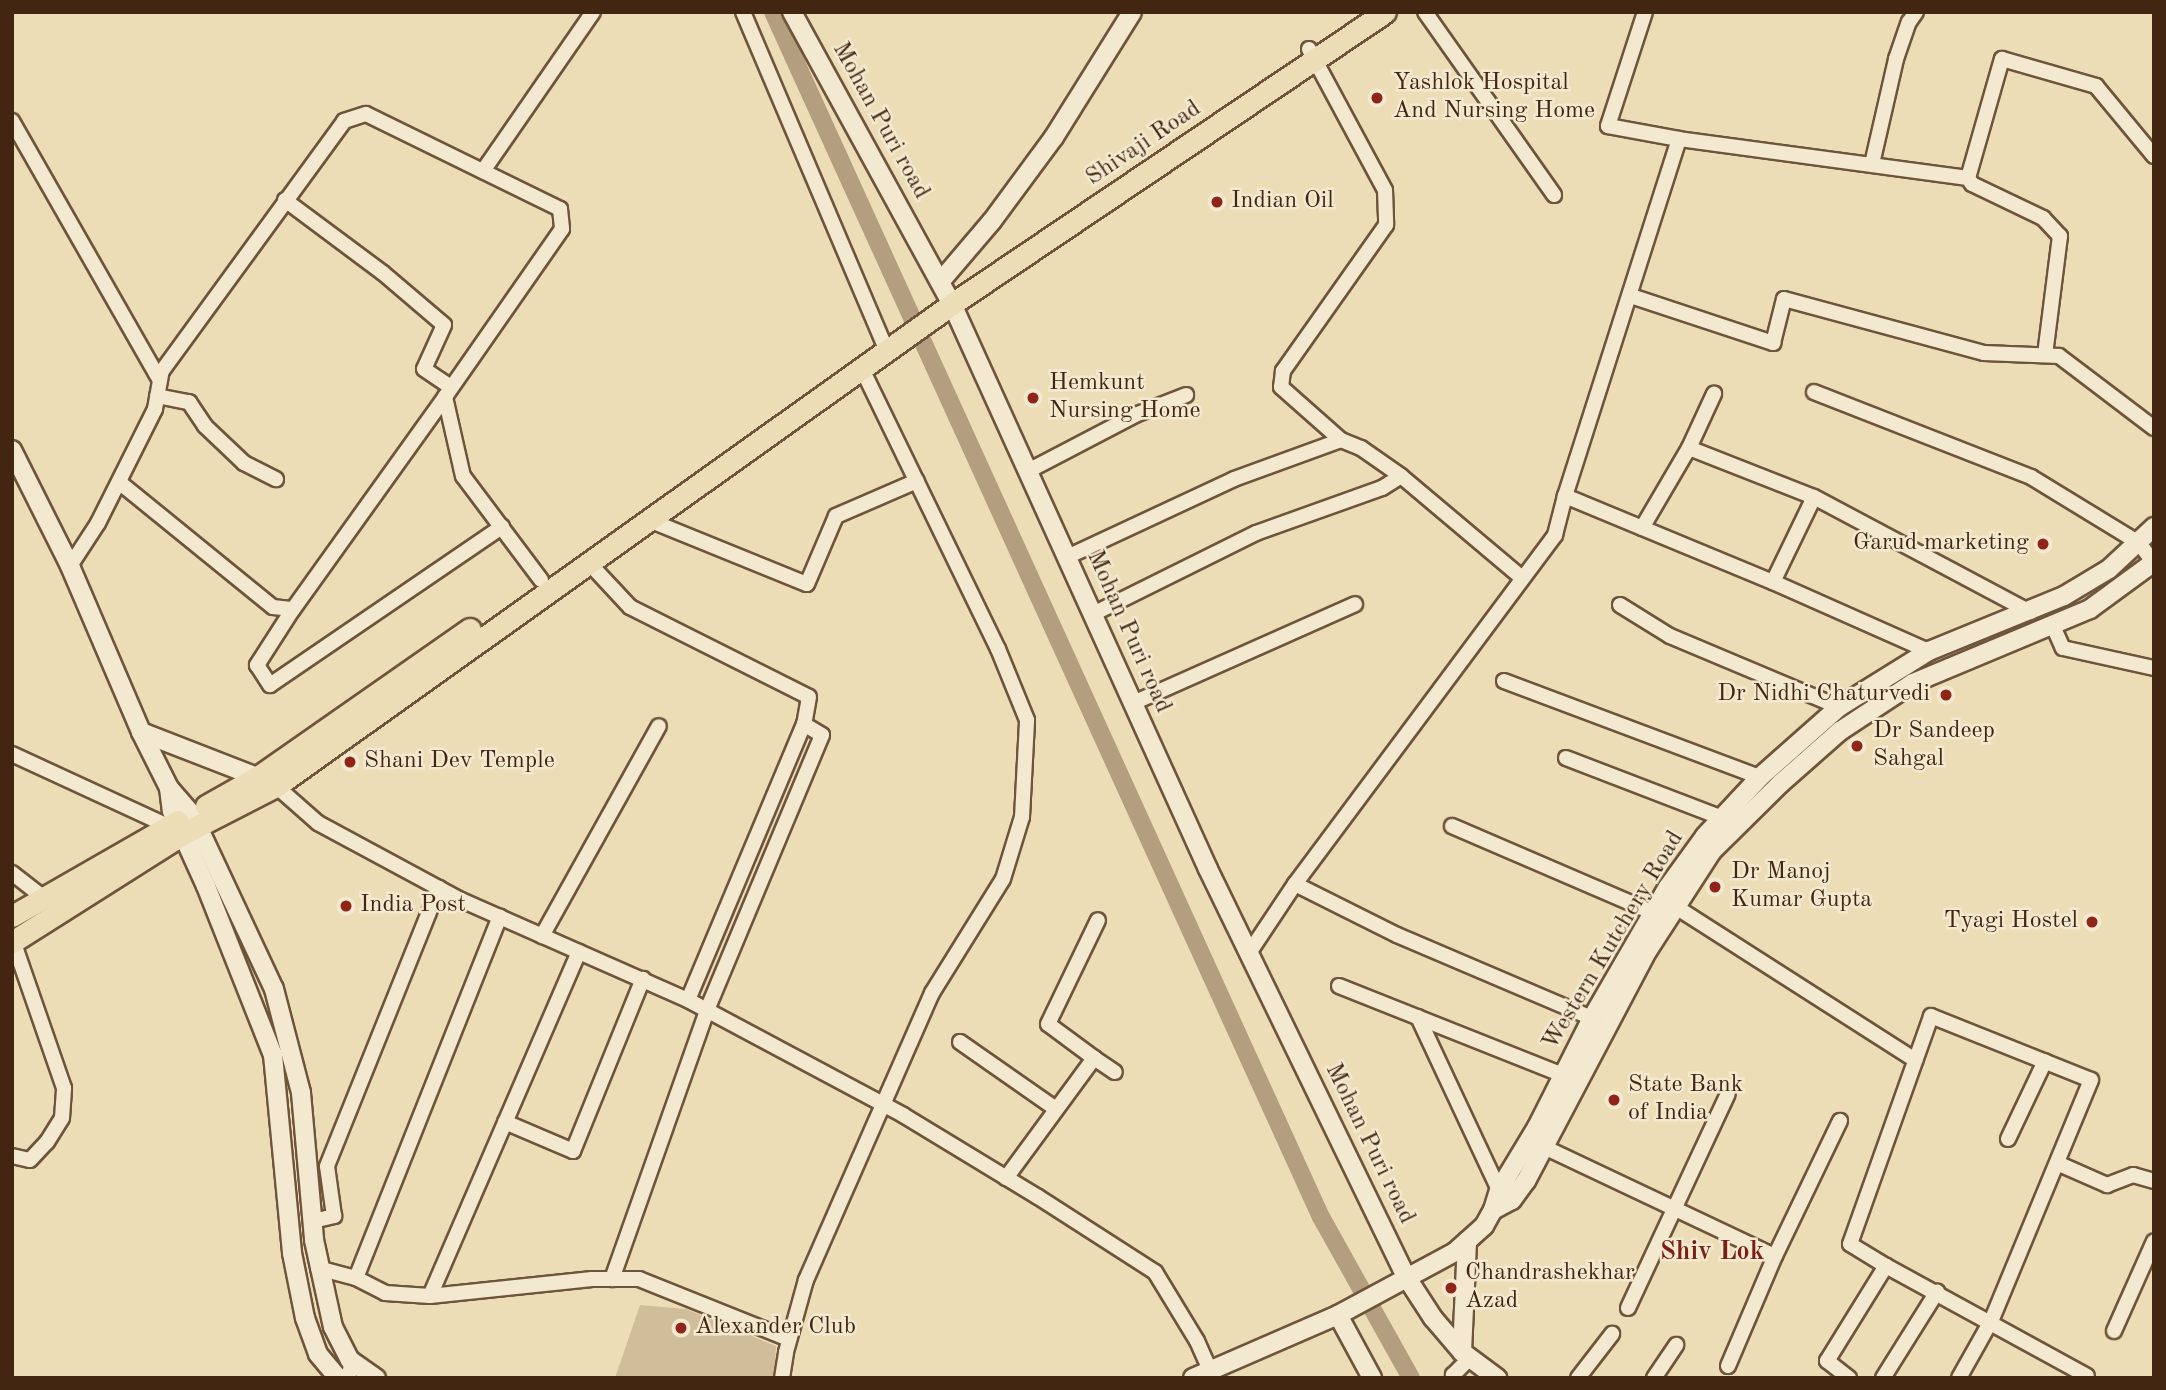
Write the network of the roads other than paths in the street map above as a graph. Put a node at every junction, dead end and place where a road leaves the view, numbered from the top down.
1 (593, 12) edge
2 (743, 12) edge
3 (792, 12) edge
4 (1132, 12) edge
5 (1365, 12) edge
6 (1385, 12) edge
7 (1425, 12) edge
8 (1644, 12) edge
9 (1916, 12) edge
10 (1312, 55) junction
11 (12, 121) edge
12 (1679, 139) junction
13 (2154, 156) edge
14 (1872, 164) junction
15 (483, 172) junction
16 (1968, 178) junction
17 (1555, 195) dead end
18 (285, 200) junction
19 (947, 293) junction
20 (1631, 296) junction
21 (888, 344) junction
22 (2045, 355) junction
23 (862, 369) junction
24 (160, 380) junction
25 (448, 392) junction
26 (1814, 392) dead end
27 (1714, 394) dead end
28 (1186, 395) dead end
29 (157, 396) junction
30 (783, 419) junction
31 (2154, 428) edge
32 (1341, 440) junction
33 (1689, 447) junction
34 (12, 450) edge
35 (1028, 471) junction
36 (1401, 476) junction
37 (276, 479) dead end
38 (917, 481) junction
39 (119, 482) junction
40 (1565, 496) junction
41 (1814, 497) junction
42 (649, 520) junction
43 (502, 527) junction
44 (2154, 527) edge
45 (1642, 528) junction
46 (2139, 543) junction
47 (1067, 557) junction
48 (2154, 562) edge
49 (589, 563) junction
50 (70, 566) junction
51 (1521, 577) junction
52 (541, 580) junction
53 (1773, 582) junction
54 (1355, 604) dead end
55 (1620, 605) dead end
56 (293, 609) junction
57 (2030, 612) junction
58 (1093, 614) junction
59 (2053, 626) junction
60 (1929, 652) junction
61 (2154, 668) edge
62 (1504, 681) dead end
63 (1133, 703) junction
64 (1839, 707) junction
65 (804, 724) junction
66 (659, 726) dead end
67 (141, 732) junction
68 (12, 754) edge
69 (1566, 758) dead end
70 (1760, 777) junction
71 (267, 781) junction
72 (1722, 818) junction
73 (184, 824) junction
74 (1452, 826) dead end
75 (12, 873) edge
76 (1295, 884) junction
77 (439, 888) junction
78 (44, 898) junction
79 (1676, 907) junction
80 (1654, 912) junction
81 (12, 916) edge
82 (500, 917) junction
83 (1098, 920) dead end
84 (542, 936) junction
85 (13, 941) edge
86 (579, 951) junction
87 (1249, 953) junction
88 (643, 979) junction
89 (1339, 986) dead end
90 (688, 1000) junction
91 (707, 1010) junction
92 (1418, 1017) junction
93 (1592, 1018) junction
94 (960, 1042) dead end
95 (1094, 1058) junction
96 (1915, 1060) junction
97 (2045, 1061) junction
98 (1115, 1072) dead end
99 (1563, 1075) junction
100 (1728, 1094) dead end
101 (882, 1104) junction
102 (1056, 1109) junction
103 (1840, 1121) dead end
104 (505, 1122) junction
105 (2008, 1139) dead end
106 (1544, 1147) junction
107 (12, 1156) edge
108 (2057, 1163) junction
109 (1006, 1178) junction
110 (2154, 1181) edge
111 (1499, 1190) junction
112 (1675, 1208) junction
113 (1493, 1210) junction
114 (313, 1221) junction
115 (1466, 1241) junction
116 (2154, 1241) edge
117 (1775, 1256) junction
118 (1885, 1266) junction
119 (318, 1268) junction
120 (1407, 1278) junction
121 (356, 1279) junction
122 (612, 1279) junction
123 (1937, 1292) junction
124 (430, 1296) junction
125 (1628, 1308) dead end
126 (1338, 1315) junction
127 (1991, 1321) junction
128 (2114, 1331) dead end
129 (1612, 1334) dead end
130 (789, 1339) junction
131 (1676, 1345) dead end
132 (1466, 1355) junction
133 (1728, 1366) dead end
134 (350, 1370) edge
135 (1210, 1370) junction
136 (2090, 1377) edge
137 (338, 1378) edge
138 (376, 1378) edge
139 (782, 1378) edge
140 (1193, 1378) edge
141 (1372, 1378) edge
142 (1455, 1378) edge
143 (1497, 1378) edge
144 (1578, 1378) edge
145 (1654, 1378) edge
146 (1849, 1378) edge
147 (1883, 1378) edge
148 (1959, 1378) edge

1 - 15 street
2 - 21 street
3 - 19 street, Mohan Puri road
4 - 19 street
5 - 10 main road
6 - 10 main road, Shivaji Road
7 - 17 street
8 - 12 street
9 - 14 street
10 - 19 main road, Shivaji Road
10 - 32 street
11 - 24 street
12 - 14 street
12 - 20 street
13 - 16 street
14 - 16 street
15 - 18 street
15 - 25 street
16 - 22 street
18 - 24 street
18 - 25 street
19 - 21 main road, Shivaji Road
19 - 35 street, Mohan Puri road
20 - 22 street
20 - 40 street
21 - 23 main road
21 - 30 main road
22 - 31 street
23 - 30 main road
23 - 38 street
24 - 29 street
25 - 43 street
25 - 56 street
26 - 46 street
27 - 33 street
28 - 35 street
29 - 37 street
29 - 39 street
30 - 42 main road
30 - 52 main road
32 - 36 street
32 - 47 street
33 - 41 street
33 - 45 street
34 - 50 street
35 - 47 street, Mohan Puri road
36 - 51 street
36 - 58 street
38 - 42 street
38 - 101 street
39 - 50 street
39 - 56 street
40 - 45 street
40 - 51 street
41 - 53 street
41 - 57 street
42 - 49 main road
43 - 52 street
43 - 56 street
44 - 46 street, Western Kutchery Road
45 - 53 street
46 - 48 street
46 - 57 street, Western Kutchery Road
47 - 58 street, Mohan Puri road
48 - 59 street
49 - 65 street
49 - 71 main road
50 - 67 street
51 - 76 street
52 - 71 main road
53 - 60 street
54 - 63 street
55 - 64 street
57 - 60 street, Western Kutchery Road
58 - 63 street, Mohan Puri road
59 - 61 street
59 - 79 street
60 - 64 street, Western Kutchery Road
62 - 70 street
63 - 87 street, Mohan Puri road
64 - 70 street, Western Kutchery Road
65 - 90 street
65 - 91 street
66 - 84 street
67 - 71 street
67 - 73 street
68 - 73 street
69 - 72 street
70 - 72 street, Western Kutchery Road
71 - 73 main road
71 - 77 street
72 - 80 street, Western Kutchery Road
73 - 78 main road
73 - 85 main road
73 - 114 street
73 - 137 street
74 - 80 street
75 - 78 street
76 - 87 street
76 - 93 street
77 - 82 street
77 - 114 street
78 - 81 main road
79 - 96 street
79 - 106 street
80 - 93 street, Western Kutchery Road
82 - 84 street
82 - 121 street
83 - 95 street
84 - 86 street
85 - 107 street
86 - 88 street
86 - 104 street
87 - 120 street, Mohan Puri road
88 - 90 street
88 - 104 street
89 - 92 street
90 - 91 street
91 - 101 street
91 - 122 street
92 - 99 street
92 - 111 street
93 - 99 street, Western Kutchery Road
94 - 102 street
95 - 98 street
95 - 102 street
96 - 97 street
96 - 118 street
97 - 105 street
97 - 108 street
99 - 111 street, Western Kutchery Road
100 - 112 street
101 - 109 street
101 - 130 street
102 - 109 street
103 - 117 street
104 - 124 street
106 - 112 street
106 - 113 street
108 - 110 street
108 - 127 street
109 - 135 street
111 - 113 street, Western Kutchery Road
112 - 117 street
112 - 125 street
113 - 115 street, Western Kutchery Road
114 - 119 street
115 - 120 street, Western Kutchery Road
115 - 132 street
116 - 128 street
117 - 133 street
118 - 123 street
118 - 146 street
119 - 121 street
119 - 134 street
120 - 126 street, Western Kutchery Road
120 - 132 street, Mohan Puri road
121 - 124 street
122 - 124 street
122 - 130 street
123 - 127 street
123 - 147 street
126 - 135 street, Western Kutchery Road
126 - 141 street
127 - 136 street
127 - 148 street
129 - 144 street
130 - 139 street
131 - 145 street
132 - 142 street
132 - 143 street, Mohan Puri road
134 - 138 street
135 - 140 street, Western Kutchery Road

